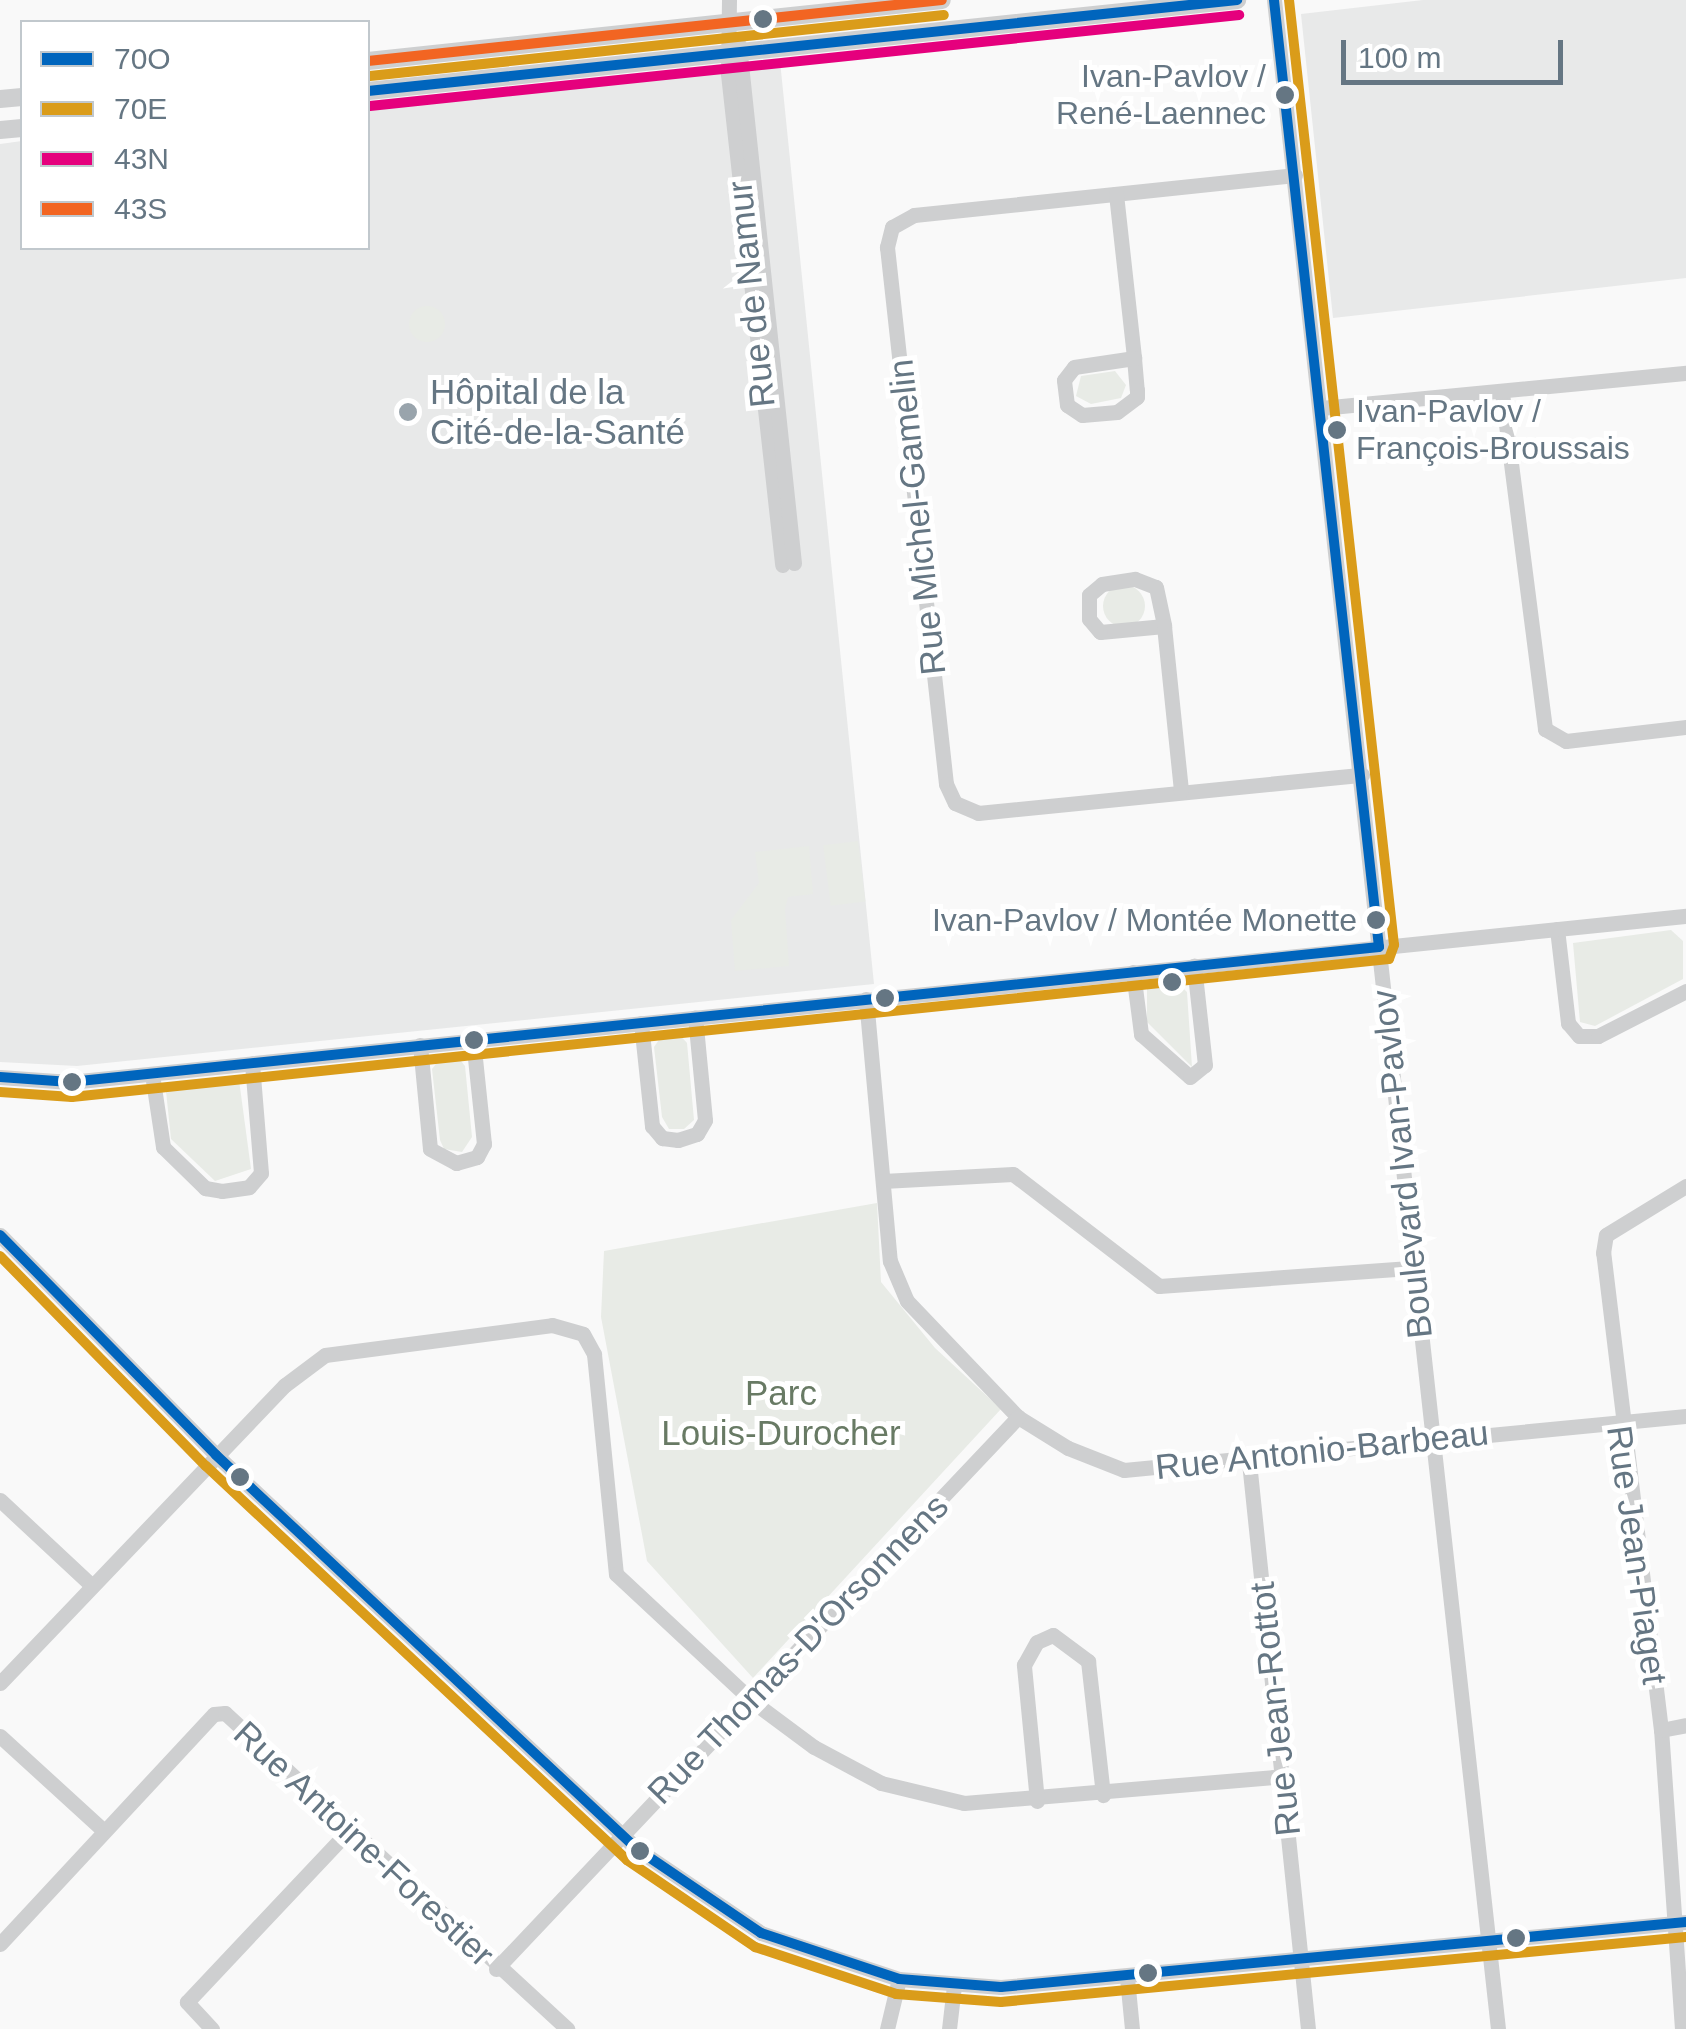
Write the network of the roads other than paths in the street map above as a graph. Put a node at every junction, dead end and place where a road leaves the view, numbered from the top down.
1 (730, 0) edge
2 (942, 0) edge
3 (1237, 0) edge
4 (1274, 0) edge
5 (732, 22) junction
6 (736, 53) junction
7 (370, 60) edge
8 (370, 92) edge
9 (1296, 175) junction
10 (1116, 194) junction
11 (1134, 358) junction
12 (1686, 373) edge
13 (1502, 394) junction
14 (1321, 408) junction
15 (788, 564) dead end
16 (1164, 626) junction
17 (1686, 727) edge
18 (1362, 775) junction
19 (1181, 791) junction
20 (1686, 916) edge
21 (1557, 929) junction
22 (1379, 947) junction
23 (1194, 966) junction
24 (1132, 972) junction
25 (1686, 991) edge
26 (866, 998) junction
27 (696, 1017) junction
28 (641, 1023) junction
29 (474, 1040) junction
30 (420, 1045) junction
31 (252, 1062) junction
32 (152, 1074) junction
33 (0, 1076) edge
34 (883, 1181) junction
35 (1686, 1186) edge
36 (0, 1235) edge
37 (1413, 1268) junction
38 (1686, 1416) edge
39 (1018, 1417) junction
40 (1619, 1423) junction
41 (1431, 1435) junction
42 (216, 1455) junction
43 (1249, 1462) junction
44 (0, 1500) edge
45 (90, 1584) junction
46 (0, 1683) edge
47 (752, 1701) junction
48 (1686, 1726) edge
49 (1660, 1730) junction
50 (0, 1736) edge
51 (1283, 1776) junction
52 (1103, 1795) junction
53 (1036, 1801) junction
54 (350, 1829) junction
55 (104, 1830) junction
56 (621, 1834) junction
57 (1680, 1924) edge
58 (1490, 1938) junction
59 (0, 1944) edge
60 (1301, 1956) junction
61 (496, 1969) junction
62 (1128, 1978) junction
63 (899, 1979) junction
64 (954, 1986) junction
65 (212, 2029) edge
66 (567, 2029) edge
67 (887, 2029) edge
68 (949, 2029) edge
69 (1132, 2029) edge
70 (1308, 2029) edge
71 (1498, 2029) edge
72 (1682, 2029) edge

1 - 5 street, Rue de Namur
2 - 5 street
3 - 6 street
4 - 9 street, Boulevard Ivan-Pavlov
5 - 6 street, Rue de Namur
5 - 7 street
6 - 8 street
6 - 15 street, Rue de Namur
9 - 10 street, Rue Michel-Gamelin
9 - 14 street, Boulevard Ivan-Pavlov
10 - 11 street
10 - 19 street, Rue Michel-Gamelin
11 - 11 street
12 - 13 street
13 - 14 street
13 - 17 street
14 - 18 street, Boulevard Ivan-Pavlov
16 - 16 street
16 - 19 street
18 - 19 street, Rue Michel-Gamelin
18 - 22 street, Boulevard Ivan-Pavlov
20 - 21 street
21 - 22 street
21 - 25 street
22 - 23 street
22 - 37 street, Boulevard Ivan-Pavlov
23 - 24 street
23 - 24 street
24 - 26 street
26 - 27 street
26 - 34 street, Rue Antonio-Barbeau
27 - 28 street
27 - 28 street
28 - 29 street
29 - 30 street
29 - 30 street
30 - 31 street
31 - 32 street
31 - 32 street
32 - 33 street
34 - 37 street
34 - 39 street, Rue Antonio-Barbeau
35 - 40 street, Rue Jean-Piaget
36 - 42 street
37 - 41 street, Boulevard Ivan-Pavlov
38 - 40 street, Rue Antonio-Barbeau
39 - 43 street, Rue Antonio-Barbeau
39 - 47 street, Rue Thomas-D'Orsonnens
40 - 41 street, Rue Antonio-Barbeau
40 - 49 street, Rue Jean-Piaget
41 - 43 street, Rue Antonio-Barbeau
41 - 58 street, Boulevard Ivan-Pavlov
42 - 45 street
42 - 47 street
42 - 56 street
43 - 51 street, Rue Jean-Rottot
44 - 45 street
45 - 46 street
47 - 53 street
47 - 56 street, Rue Thomas-D'Orsonnens
48 - 49 street
49 - 57 street, Rue Jean-Piaget
50 - 55 street
51 - 52 street
51 - 60 street, Rue Jean-Rottot
52 - 53 street
52 - 53 street
54 - 55 street, Rue Antoine-Forestier
54 - 61 street, Rue Antoine-Forestier
54 - 65 street
55 - 59 street, Rue Antoine-Forestier
56 - 61 street, Rue Thomas-D'Orsonnens
56 - 63 street
57 - 58 street
57 - 72 street, Rue Jean-Piaget
58 - 60 street
58 - 71 street, Boulevard Ivan-Pavlov
60 - 62 street
60 - 70 street
61 - 66 street, Rue Antoine-Forestier
62 - 64 street
62 - 69 street
63 - 64 street
63 - 67 street
64 - 68 street

